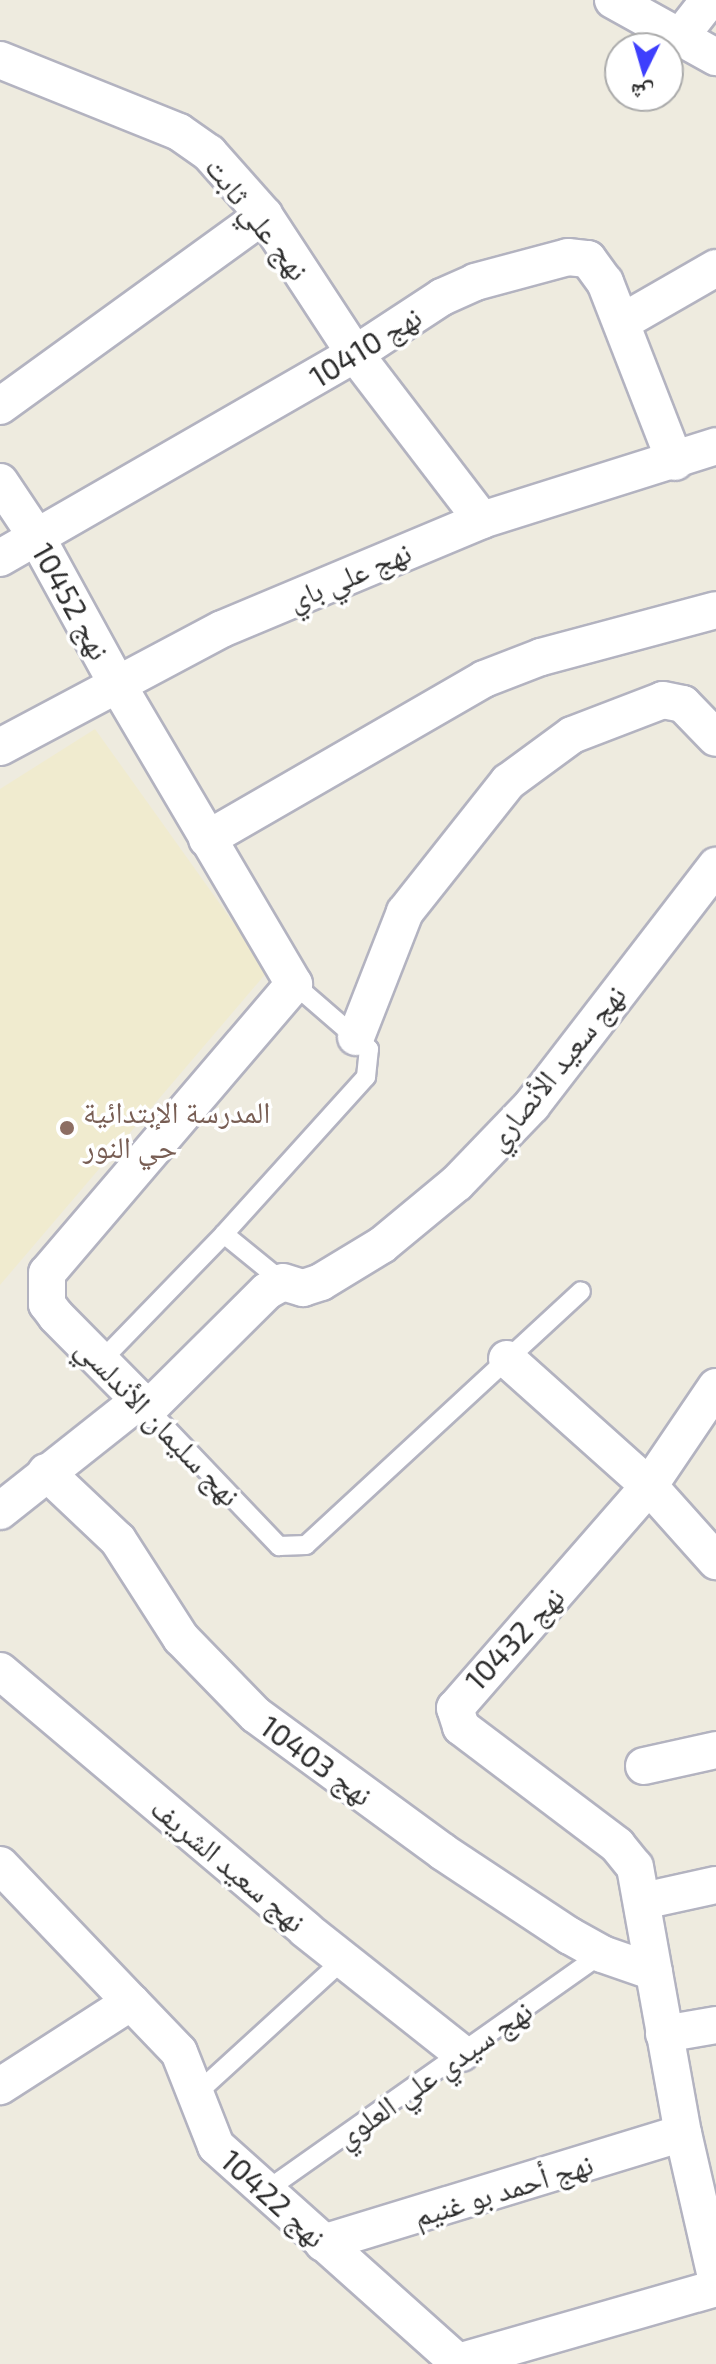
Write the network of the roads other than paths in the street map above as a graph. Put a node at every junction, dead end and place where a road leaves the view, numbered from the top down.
1 (613, 0) edge
2 (709, 0) edge
3 (671, 32) edge
4 (684, 32) edge
5 (684, 39) edge
6 (716, 57) edge
7 (0, 60) edge
8 (264, 215) junction
9 (716, 268) edge
10 (624, 321) junction
11 (355, 354) junction
12 (0, 406) edge
13 (716, 446) edge
14 (675, 462) junction
15 (0, 482) edge
16 (482, 520) junction
17 (36, 536) junction
18 (0, 558) edge
19 (716, 610) edge
20 (116, 682) junction
21 (716, 738) edge
22 (0, 747) edge
23 (207, 839) junction
24 (716, 866) edge
25 (294, 984) junction
26 (356, 1037) junction
27 (224, 1234) junction
28 (283, 1282) junction
29 (581, 1291) dead end
30 (507, 1359) junction
31 (101, 1361) junction
32 (716, 1387) edge
33 (144, 1404) junction
34 (46, 1472) junction
35 (649, 1486) junction
36 (0, 1511) edge
37 (716, 1561) edge
38 (0, 1671) edge
39 (716, 1750) edge
40 (644, 1766) dead end
41 (0, 1865) edge
42 (716, 1885) edge
43 (643, 1901) junction
44 (602, 1954) junction
45 (344, 1959) junction
46 (654, 1972) junction
47 (131, 2002) junction
48 (716, 2025) edge
49 (664, 2034) junction
50 (461, 2053) junction
51 (0, 2086) edge
52 (195, 2095) junction
53 (683, 2133) junction
54 (264, 2192) junction
55 (323, 2243) junction
56 (716, 2277) edge
57 (716, 2288) edge
58 (459, 2363) edge

1 - 3 street
2 - 4 street
5 - 6 street
7 - 8 street, نهج علي ثابت
8 - 11 street, نهج علي ثابت
8 - 12 street
9 - 10 street
10 - 11 street, نهج 10410
10 - 14 street, نهج 10410
11 - 16 street, نهج علي ثابت
11 - 17 street, نهج 10410
13 - 14 street, نهج علي باي
14 - 16 street, نهج علي باي
15 - 17 street, نهج 10452
16 - 20 street, نهج علي باي
17 - 18 street, نهج 10410
17 - 20 street, نهج 10452
19 - 23 street
20 - 22 street, نهج علي باي
20 - 23 street, نهج 10452
21 - 26 street
23 - 25 street, نهج 10452
24 - 28 street, نهج سعيد الأنصاري
25 - 26 lane
25 - 31 street, نهج سليمان الأندلسي
26 - 27 lane
27 - 28 lane
27 - 31 lane
28 - 33 street
29 - 30 lane, نهج سليمان الأندلسي
30 - 33 lane, نهج سليمان الأندلسي
30 - 35 street
31 - 33 street, نهج سليمان الأندلسي
32 - 35 street, نهج 10432
33 - 34 street
34 - 36 street
34 - 44 street, نهج 10403
35 - 37 street
35 - 43 street, نهج 10432
38 - 45 street, نهج سعيد الشريف
39 - 40 street
41 - 47 street, نهج 10422
42 - 43 street
43 - 46 street
44 - 46 street, نهج 10403
44 - 50 lane, نهج سيدي علي العلوي
45 - 50 street, نهج سعيد الشريف
45 - 52 lane
46 - 49 street
47 - 51 street
47 - 52 street, نهج 10422
48 - 49 street
49 - 53 street
50 - 54 lane, نهج سيدي علي العلوي
52 - 54 street, نهج 10422
53 - 55 street, نهج أحمد بو غنيم
53 - 56 street
54 - 55 street, نهج 10422
55 - 58 street, نهج 10422
57 - 58 street

